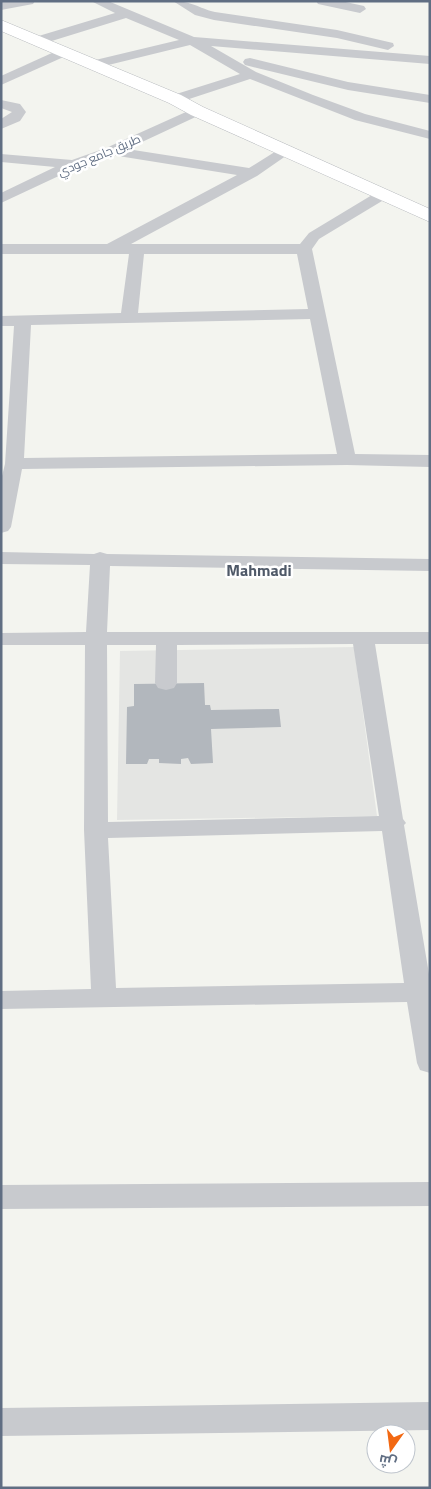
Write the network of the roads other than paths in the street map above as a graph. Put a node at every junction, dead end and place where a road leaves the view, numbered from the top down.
1 (29, 1) edge
2 (97, 1) edge
3 (179, 1) edge
4 (322, 1) edge
5 (1, 6) edge
6 (360, 9) dead end
7 (126, 14) junction
8 (1, 25) edge
9 (37, 41) junction
10 (192, 41) junction
11 (62, 52) junction
12 (214, 54) junction
13 (424, 59) edge
14 (92, 65) junction
15 (251, 75) junction
16 (5, 76) edge
17 (175, 99) junction
18 (430, 99) edge
19 (1, 104) edge
20 (196, 111) junction
21 (430, 120) edge
22 (1, 125) edge
23 (414, 132) junction
24 (430, 135) edge
25 (111, 151) junction
26 (286, 151) junction
27 (1, 158) edge
28 (73, 164) junction
29 (252, 173) junction
30 (382, 195) junction
31 (1, 199) edge
32 (404, 203) junction
33 (430, 209) edge
34 (430, 216) edge
35 (111, 248) junction
36 (1, 249) edge
37 (304, 249) junction
38 (137, 250) junction
39 (318, 314) junction
40 (130, 319) junction
41 (1, 320) edge
42 (23, 320) junction
43 (347, 459) junction
44 (430, 461) edge
45 (14, 464) junction
46 (1, 526) edge
47 (1, 558) edge
48 (100, 558) junction
49 (430, 564) edge
50 (167, 638) junction
51 (363, 638) junction
52 (430, 638) edge
53 (1, 639) edge
54 (96, 639) junction
55 (166, 683) dead end
56 (394, 823) junction
57 (96, 830) junction
58 (420, 992) junction
59 (104, 999) junction
60 (1, 1000) edge
61 (430, 1063) edge
62 (430, 1194) edge
63 (1, 1197) edge
64 (430, 1416) edge
65 (1, 1422) edge

1 - 5 street
2 - 7 street
3 - 13 street
4 - 6 street
7 - 9 street
7 - 10 street
8 - 9 main road
9 - 11 main road
10 - 12 street
10 - 13 street
10 - 14 street
11 - 14 main road
11 - 16 street
12 - 15 street
12 - 18 street
14 - 17 main road
15 - 17 street
15 - 23 street
17 - 20 main road
19 - 22 street
20 - 25 street, طريق جامع جودي
20 - 26 main road
21 - 23 street
23 - 24 street
25 - 28 street, طريق جامع جودي
25 - 29 street
26 - 29 street
26 - 30 main road
27 - 28 street
28 - 31 street, طريق جامع جودي
29 - 35 street
30 - 32 main road
30 - 37 street
32 - 33 main road
32 - 34 main road
35 - 36 street
35 - 38 street
37 - 38 street
37 - 39 street
38 - 40 street
39 - 40 street
39 - 43 street
40 - 42 street
41 - 42 street
42 - 45 street
43 - 44 street
43 - 45 street
45 - 46 street
47 - 48 street
48 - 49 street
48 - 54 street
50 - 51 street
50 - 54 street
50 - 55 street
51 - 52 street
51 - 56 street
53 - 54 street
54 - 57 street
56 - 57 street
56 - 58 street
57 - 59 street
58 - 59 street
58 - 61 street
59 - 60 street
62 - 63 street
64 - 65 street

